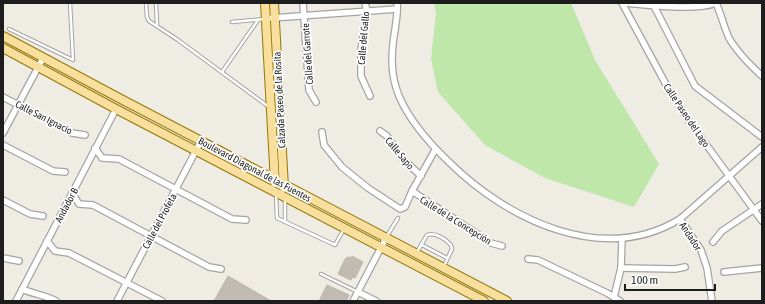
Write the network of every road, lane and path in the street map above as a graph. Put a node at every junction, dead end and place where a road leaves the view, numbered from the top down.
1 (70, 3) edge
2 (146, 3) edge
3 (156, 3) edge
4 (265, 3) edge
5 (274, 3) edge
6 (303, 3) edge
7 (365, 3) edge
8 (624, 3) edge
9 (716, 3) edge
10 (397, 6) edge
11 (654, 6) junction
12 (367, 11) junction
13 (304, 15) junction
14 (275, 18) junction
15 (262, 20) junction
16 (232, 22) dead end
17 (157, 24) dead end
18 (9, 29) dead end
19 (3, 36) edge
20 (3, 48) edge
21 (43, 58) junction
22 (38, 66) junction
23 (222, 72) junction
24 (762, 76) edge
25 (370, 96) dead end
26 (3, 97) edge
27 (316, 102) dead end
28 (18, 104) junction
29 (116, 108) junction
30 (271, 108) junction
31 (380, 130) dead end
32 (3, 132) edge
33 (322, 132) dead end
34 (85, 135) dead end
35 (762, 137) edge
36 (201, 141) junction
37 (3, 146) edge
38 (95, 148) junction
39 (762, 148) edge
40 (196, 150) junction
41 (435, 150) junction
42 (65, 172) dead end
43 (729, 175) junction
44 (421, 176) junction
45 (275, 180) junction
46 (284, 184) junction
47 (176, 189) junction
48 (412, 191) junction
49 (276, 192) junction
50 (72, 193) junction
51 (285, 197) junction
52 (3, 200) edge
53 (762, 204) edge
54 (754, 210) junction
55 (43, 216) dead end
56 (398, 218) dead end
57 (680, 219) junction
58 (246, 220) dead end
59 (762, 221) edge
60 (285, 222) junction
61 (344, 228) junction
62 (151, 236) junction
63 (386, 238) junction
64 (622, 238) junction
65 (47, 241) junction
66 (713, 242) dead end
67 (422, 244) junction
68 (502, 246) dead end
69 (381, 247) junction
70 (416, 254) junction
71 (3, 258) edge
72 (447, 258) junction
73 (528, 259) dead end
74 (19, 261) dead end
75 (443, 267) junction
76 (685, 267) dead end
77 (621, 268) junction
78 (762, 268) edge
79 (221, 269) dead end
80 (724, 272) dead end
81 (321, 274) dead end
82 (127, 282) junction
83 (22, 289) junction
84 (358, 292) junction
85 (614, 297) junction
86 (16, 301) edge
87 (56, 301) edge
88 (117, 301) edge
89 (162, 301) edge
90 (353, 301) edge
91 (376, 301) edge
92 (484, 301) edge
93 (507, 301) edge
94 (620, 301) edge
95 (712, 301) edge

1 - 18 lane
2 - 23 lane
3 - 17 lane
4 - 15 main road, Calzada Paseo de la Rosita
5 - 14 main road, Calzada Paseo de la Rosita
6 - 13 street, Calle del Garrote
7 - 12 street, Calle del Gallo
8 - 11 street
8 - 43 street, Calle Paseo del Lago
9 - 11 street
9 - 24 street
10 - 12 street
10 - 41 street
11 - 35 street
12 - 13 street
12 - 25 street, Calle del Gallo
13 - 14 street
13 - 27 street, Calle del Garrote
14 - 15 street
14 - 46 main road, Calzada Paseo de la Rosita
15 - 16 lane
15 - 23 lane
15 - 30 main road, Calzada Paseo de la Rosita
19 - 21 main road, Boulevard Diagonal de las Fuentes
20 - 22 main road, Boulevard Diagonal de las Fuentes
21 - 22 street
21 - 36 main road, Boulevard Diagonal de las Fuentes
22 - 28 street
22 - 29 main road, Boulevard Diagonal de las Fuentes
23 - 30 lane
26 - 28 street, Calle San Ignacio
28 - 32 street
28 - 34 street, Calle San Ignacio
29 - 38 street, Andador B
29 - 40 main road, Boulevard Diagonal de las Fuentes
30 - 45 main road, Calzada Paseo de la Rosita
31 - 44 street, Calle Sapo
33 - 48 street
36 - 40 street, Calle del Profeta
36 - 45 main road, Boulevard Diagonal de las Fuentes
37 - 42 street
38 - 47 street
38 - 50 street, Andador B
39 - 43 street
40 - 47 street, Calle del Profeta
40 - 49 main road, Boulevard Diagonal de las Fuentes
41 - 44 street
41 - 64 street
43 - 54 street, Calle Paseo del Lago
43 - 57 street
44 - 48 street
45 - 46 main road, Boulevard Diagonal de las Fuentes
45 - 49 main road, Calzada Paseo de la Rosita
46 - 51 main road, Calzada Paseo de la Rosita
46 - 63 main road, Boulevard Diagonal de las Fuentes
47 - 58 street
47 - 62 street, Calle del Profeta
48 - 68 street, Calle de la Concepción
49 - 51 main road, Boulevard Diagonal de las Fuentes
49 - 60 lane
50 - 62 street
50 - 65 street, Andador B
51 - 60 lane
51 - 61 main road, Boulevard Diagonal de las Fuentes
52 - 55 street
53 - 54 street
54 - 59 street, Calle Paseo del Lago
54 - 66 street
56 - 63 lane
57 - 64 street
57 - 95 street, Andador
60 - 61 lane
61 - 69 main road, Boulevard Diagonal de las Fuentes
62 - 79 street
62 - 82 street, Calle del Profeta
63 - 69 street
63 - 70 main road, Boulevard Diagonal de las Fuentes
64 - 77 street
65 - 82 street
65 - 83 street, Andador B
67 - 70 lane
67 - 72 lane
67 - 72 lane
69 - 84 street
69 - 92 main road, Boulevard Diagonal de las Fuentes
70 - 75 main road, Boulevard Diagonal de las Fuentes
71 - 74 street
72 - 75 lane
73 - 85 street
75 - 93 main road, Boulevard Diagonal de las Fuentes
76 - 77 street
77 - 85 street
78 - 80 street
81 - 84 lane
82 - 88 street, Calle del Profeta
82 - 89 street
83 - 86 street, Andador B
83 - 87 street
84 - 90 street
84 - 91 street
85 - 94 street

